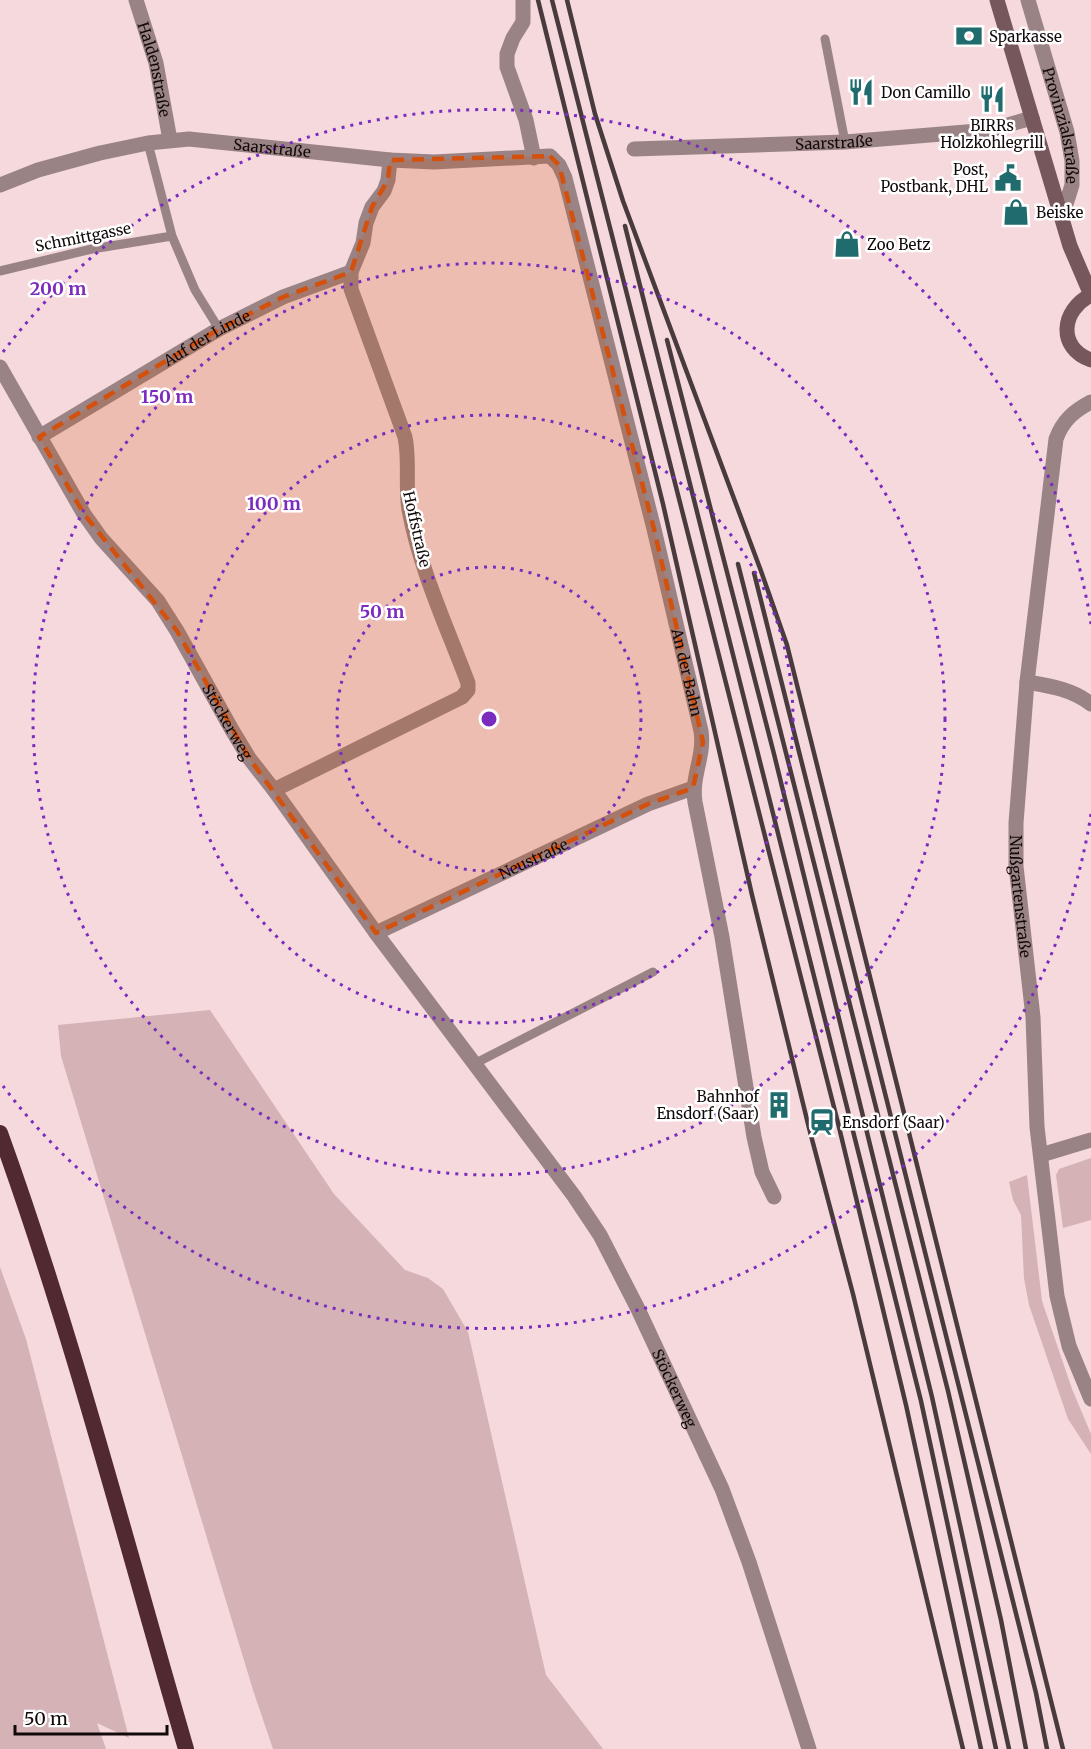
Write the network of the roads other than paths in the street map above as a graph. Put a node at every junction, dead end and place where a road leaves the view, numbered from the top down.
1 (136, 0) edge
2 (523, 0) edge
3 (997, 0) edge
4 (1028, 0) edge
5 (825, 39) dead end
6 (1032, 118) junction
7 (170, 140) junction
8 (844, 142) junction
9 (148, 143) junction
10 (634, 149) dead end
11 (542, 157) junction
12 (390, 160) junction
13 (0, 185) edge
14 (1062, 217) junction
15 (171, 236) junction
16 (0, 271) edge
17 (351, 272) junction
18 (1091, 295) edge
19 (219, 329) junction
20 (1091, 360) edge
21 (0, 367) edge
22 (1091, 402) edge
23 (39, 437) junction
24 (1027, 682) junction
25 (1091, 704) edge
26 (693, 788) junction
27 (274, 790) junction
28 (376, 933) junction
29 (653, 972) dead end
30 (474, 1064) junction
31 (0, 1133) edge
32 (1091, 1140) edge
33 (1041, 1155) junction
34 (774, 1197) dead end
35 (1091, 1399) edge
36 (186, 1749) edge
37 (809, 1749) edge

1 - 7 street, Haldenstraße
2 - 11 street
3 - 6 main road, Provinzialstraße
4 - 14 street, Provinzialstraße
5 - 8 lane
6 - 8 street, Saarstraße
6 - 14 main road, Provinzialstraße
7 - 9 street, Saarstraße
7 - 12 street, Saarstraße
8 - 10 street, Saarstraße
9 - 13 street, Saarstraße
9 - 15 lane
11 - 12 street, Saarstraße
11 - 26 street, An der Bahn
12 - 17 street, Hoffstraße
14 - 18 main road, Provinzialstraße
15 - 16 lane, Schmittgasse
15 - 19 lane
17 - 19 street, Auf der Linde
17 - 27 street, Hoffstraße
18 - 20 main road
19 - 23 street, Auf der Linde
21 - 23 street, Stöckerweg
22 - 24 street, Nußgartenstraße
23 - 27 street, Stöckerweg
24 - 25 street
24 - 33 street, Nußgartenstraße
26 - 28 street, Neustraße
26 - 34 street, An der Bahn
27 - 28 street, Stöckerweg
28 - 30 street, Stöckerweg
29 - 30 lane
30 - 37 street, Stöckerweg
31 - 36 highway
32 - 33 street
33 - 35 street, Nußgartenstraße

